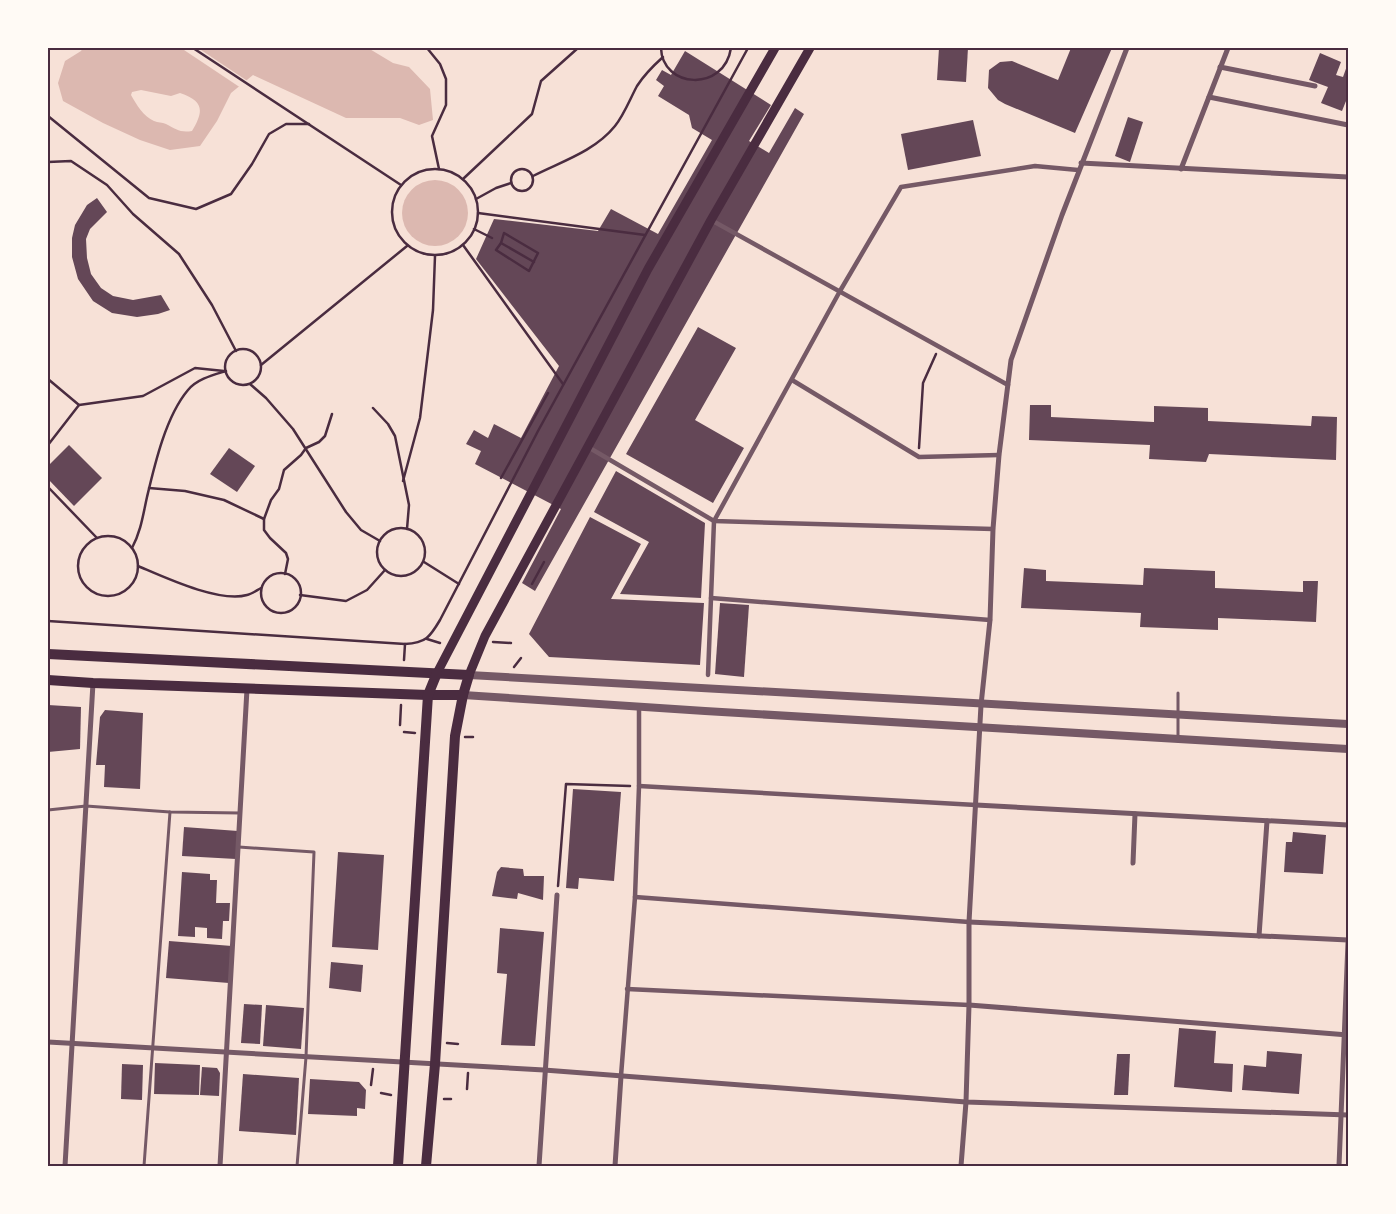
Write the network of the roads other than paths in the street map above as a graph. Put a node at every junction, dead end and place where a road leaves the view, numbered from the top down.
1 (775, 48) edge
2 (810, 48) edge
3 (1127, 48) edge
4 (1228, 48) edge
5 (1220, 67) junction
6 (1315, 86) dead end
7 (1209, 97) junction
8 (1348, 125) edge
9 (1081, 163) junction
10 (1181, 169) junction
11 (1078, 170) junction
12 (1348, 177) edge
13 (711, 220) junction
14 (840, 291) junction
15 (792, 380) junction
16 (1008, 385) junction
17 (588, 447) junction
18 (999, 454) junction
19 (714, 521) junction
20 (993, 529) junction
21 (711, 598) junction
22 (990, 620) junction
23 (50, 652) edge
24 (437, 673) junction
25 (469, 675) junction
26 (708, 675) dead end
27 (49, 681) edge
28 (93, 683) junction
29 (247, 688) junction
30 (1178, 693) dead end
31 (428, 695) junction
32 (463, 695) junction
33 (981, 705) junction
34 (639, 707) junction
35 (1178, 715) junction
36 (1348, 724) edge
37 (980, 727) junction
38 (1178, 739) junction
39 (1348, 749) edge
40 (639, 786) junction
41 (976, 805) junction
42 (86, 806) junction
43 (48, 810) edge
44 (170, 812) junction
45 (240, 813) junction
46 (1135, 814) junction
47 (1266, 821) junction
48 (1348, 825) edge
49 (238, 847) junction
50 (1133, 863) dead end
51 (558, 895) road end
52 (635, 897) junction
53 (969, 922) junction
54 (1259, 936) junction
55 (1348, 941) edge
56 (627, 988) junction
57 (970, 1004) junction
58 (1347, 1035) edge
59 (48, 1042) edge
60 (72, 1044) junction
61 (152, 1049) junction
62 (227, 1052) junction
63 (306, 1057) junction
64 (405, 1064) junction
65 (435, 1064) junction
66 (544, 1070) junction
67 (621, 1076) junction
68 (966, 1102) junction
69 (1342, 1115) junction
70 (1348, 1115) edge
71 (65, 1166) edge
72 (144, 1166) edge
73 (220, 1166) edge
74 (298, 1166) edge
75 (398, 1166) edge
76 (426, 1166) edge
77 (539, 1166) edge
78 (616, 1166) edge
79 (961, 1166) edge
80 (1339, 1166) edge

1 - 24 main road
2 - 13 main road
3 - 9 street
4 - 5 street
5 - 6 street
5 - 7 street
7 - 8 street
7 - 10 street
9 - 10 street
9 - 11 street
10 - 12 street
11 - 14 street
11 - 16 street
13 - 14 street
13 - 17 main road
14 - 15 street
14 - 16 street
15 - 18 street
15 - 19 street
16 - 18 street
17 - 19 street
17 - 25 main road
18 - 20 street
19 - 20 street
19 - 21 street
20 - 22 street
21 - 22 street
21 - 26 street
22 - 33 street
23 - 24 main road
24 - 25 main road
24 - 31 main road
25 - 32 main road
25 - 33 street
27 - 28 main road
28 - 29 main road
28 - 42 street
29 - 31 main road
29 - 45 street
30 - 35 lane
31 - 32 main road
31 - 64 main road
32 - 34 street
32 - 65 main road
33 - 35 street
33 - 37 street
34 - 37 street
34 - 40 street
35 - 36 street
35 - 38 lane
37 - 38 street
37 - 41 street
38 - 39 street
40 - 41 street
40 - 52 street
41 - 46 street
41 - 53 street
42 - 43 lane
42 - 44 lane
42 - 60 street
44 - 45 lane
44 - 61 lane
45 - 49 street
46 - 47 street
46 - 50 street
47 - 48 street
47 - 54 street
49 - 62 street
49 - 63 lane
51 - 66 street
52 - 53 street
52 - 56 street
53 - 54 street
53 - 57 street
54 - 55 street
55 - 58 street
56 - 57 street
56 - 67 street
57 - 58 street
57 - 68 street
58 - 69 street
59 - 60 street
60 - 61 street
60 - 71 street
61 - 62 street
61 - 72 lane
62 - 63 street
62 - 73 street
63 - 64 street
63 - 74 lane
64 - 65 street
64 - 75 main road
65 - 66 street
65 - 76 main road
66 - 67 street
66 - 77 street
67 - 68 street
67 - 78 street
68 - 69 street
68 - 79 street
69 - 70 street
69 - 80 street

